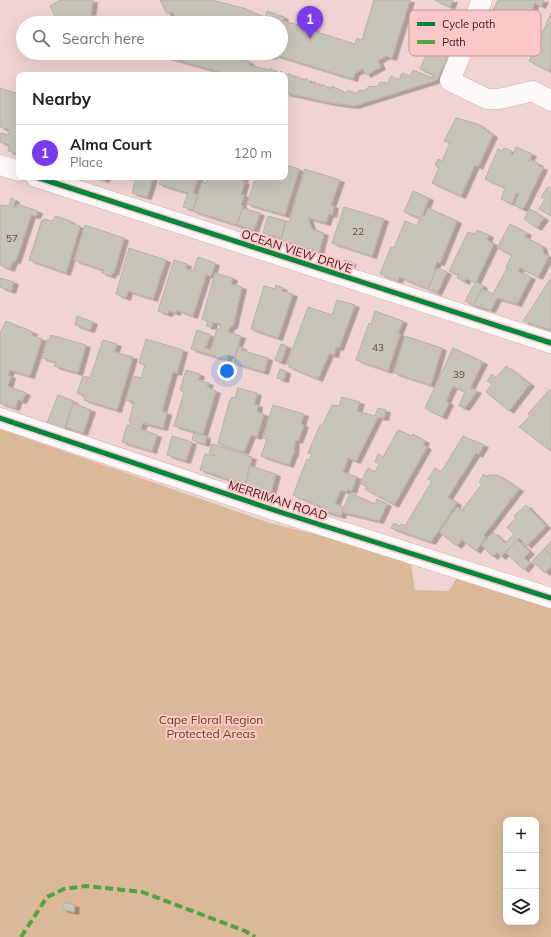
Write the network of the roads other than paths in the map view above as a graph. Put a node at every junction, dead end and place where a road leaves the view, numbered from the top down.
1 (482, 0) edge
2 (478, 10) edge
3 (460, 56) edge
4 (551, 101) edge
5 (0, 165) edge
6 (16, 170) edge
7 (45, 180) edge
8 (551, 343) edge
9 (0, 418) edge
10 (551, 598) edge

1 - 2 street
3 - 4 street
5 - 6 street
7 - 8 street, OCEAN VIEW DRIVE
9 - 10 street, MERRIMAN ROAD

